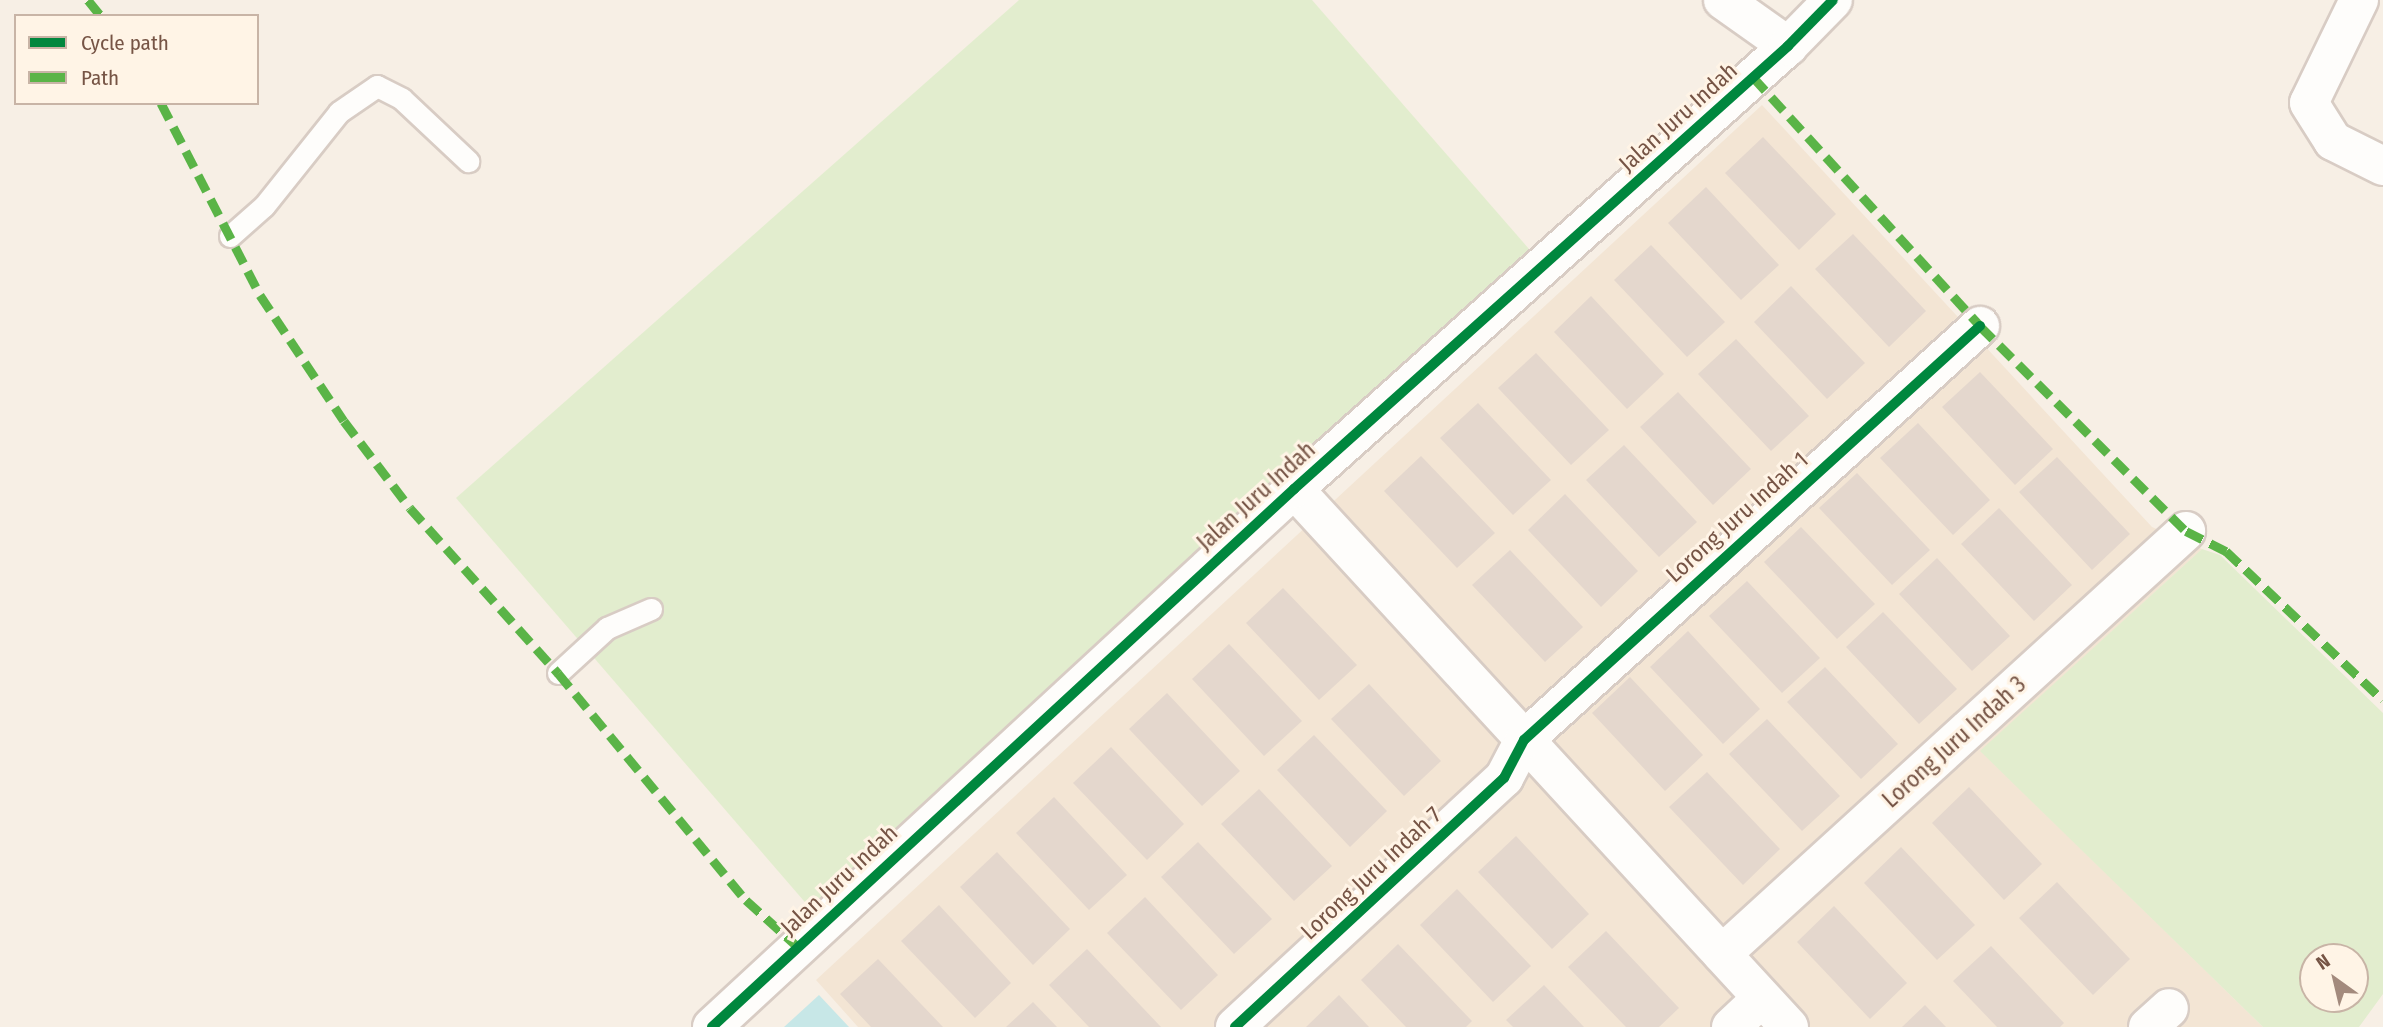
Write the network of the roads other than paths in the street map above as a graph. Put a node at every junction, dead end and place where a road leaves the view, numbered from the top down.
1 (1723, 0) edge
2 (1833, 0) edge
3 (2359, 0) edge
4 (1788, 46) junction
5 (468, 161) dead end
6 (2383, 166) edge
7 (230, 236) dead end
8 (1980, 326) dead end
9 (1294, 489) junction
10 (2186, 531) dead end
11 (651, 609) dead end
12 (558, 673) dead end
13 (1524, 740) junction
14 (1722, 954) junction
15 (1762, 998) junction
16 (712, 1027) edge
17 (1235, 1027) edge
18 (1731, 1027) edge
19 (1789, 1027) edge

1 - 4 street
2 - 4 street, Jalan Juru Indah
3 - 6 street
4 - 9 street, Jalan Juru Indah
5 - 7 lane
8 - 13 street, Lorong Juru Indah 1
9 - 13 street
9 - 16 street, Jalan Juru Indah
10 - 14 street, Lorong Juru Indah 3
11 - 12 lane
13 - 14 street
13 - 17 street, Lorong Juru Indah 7
14 - 15 street
15 - 18 street
15 - 19 street

